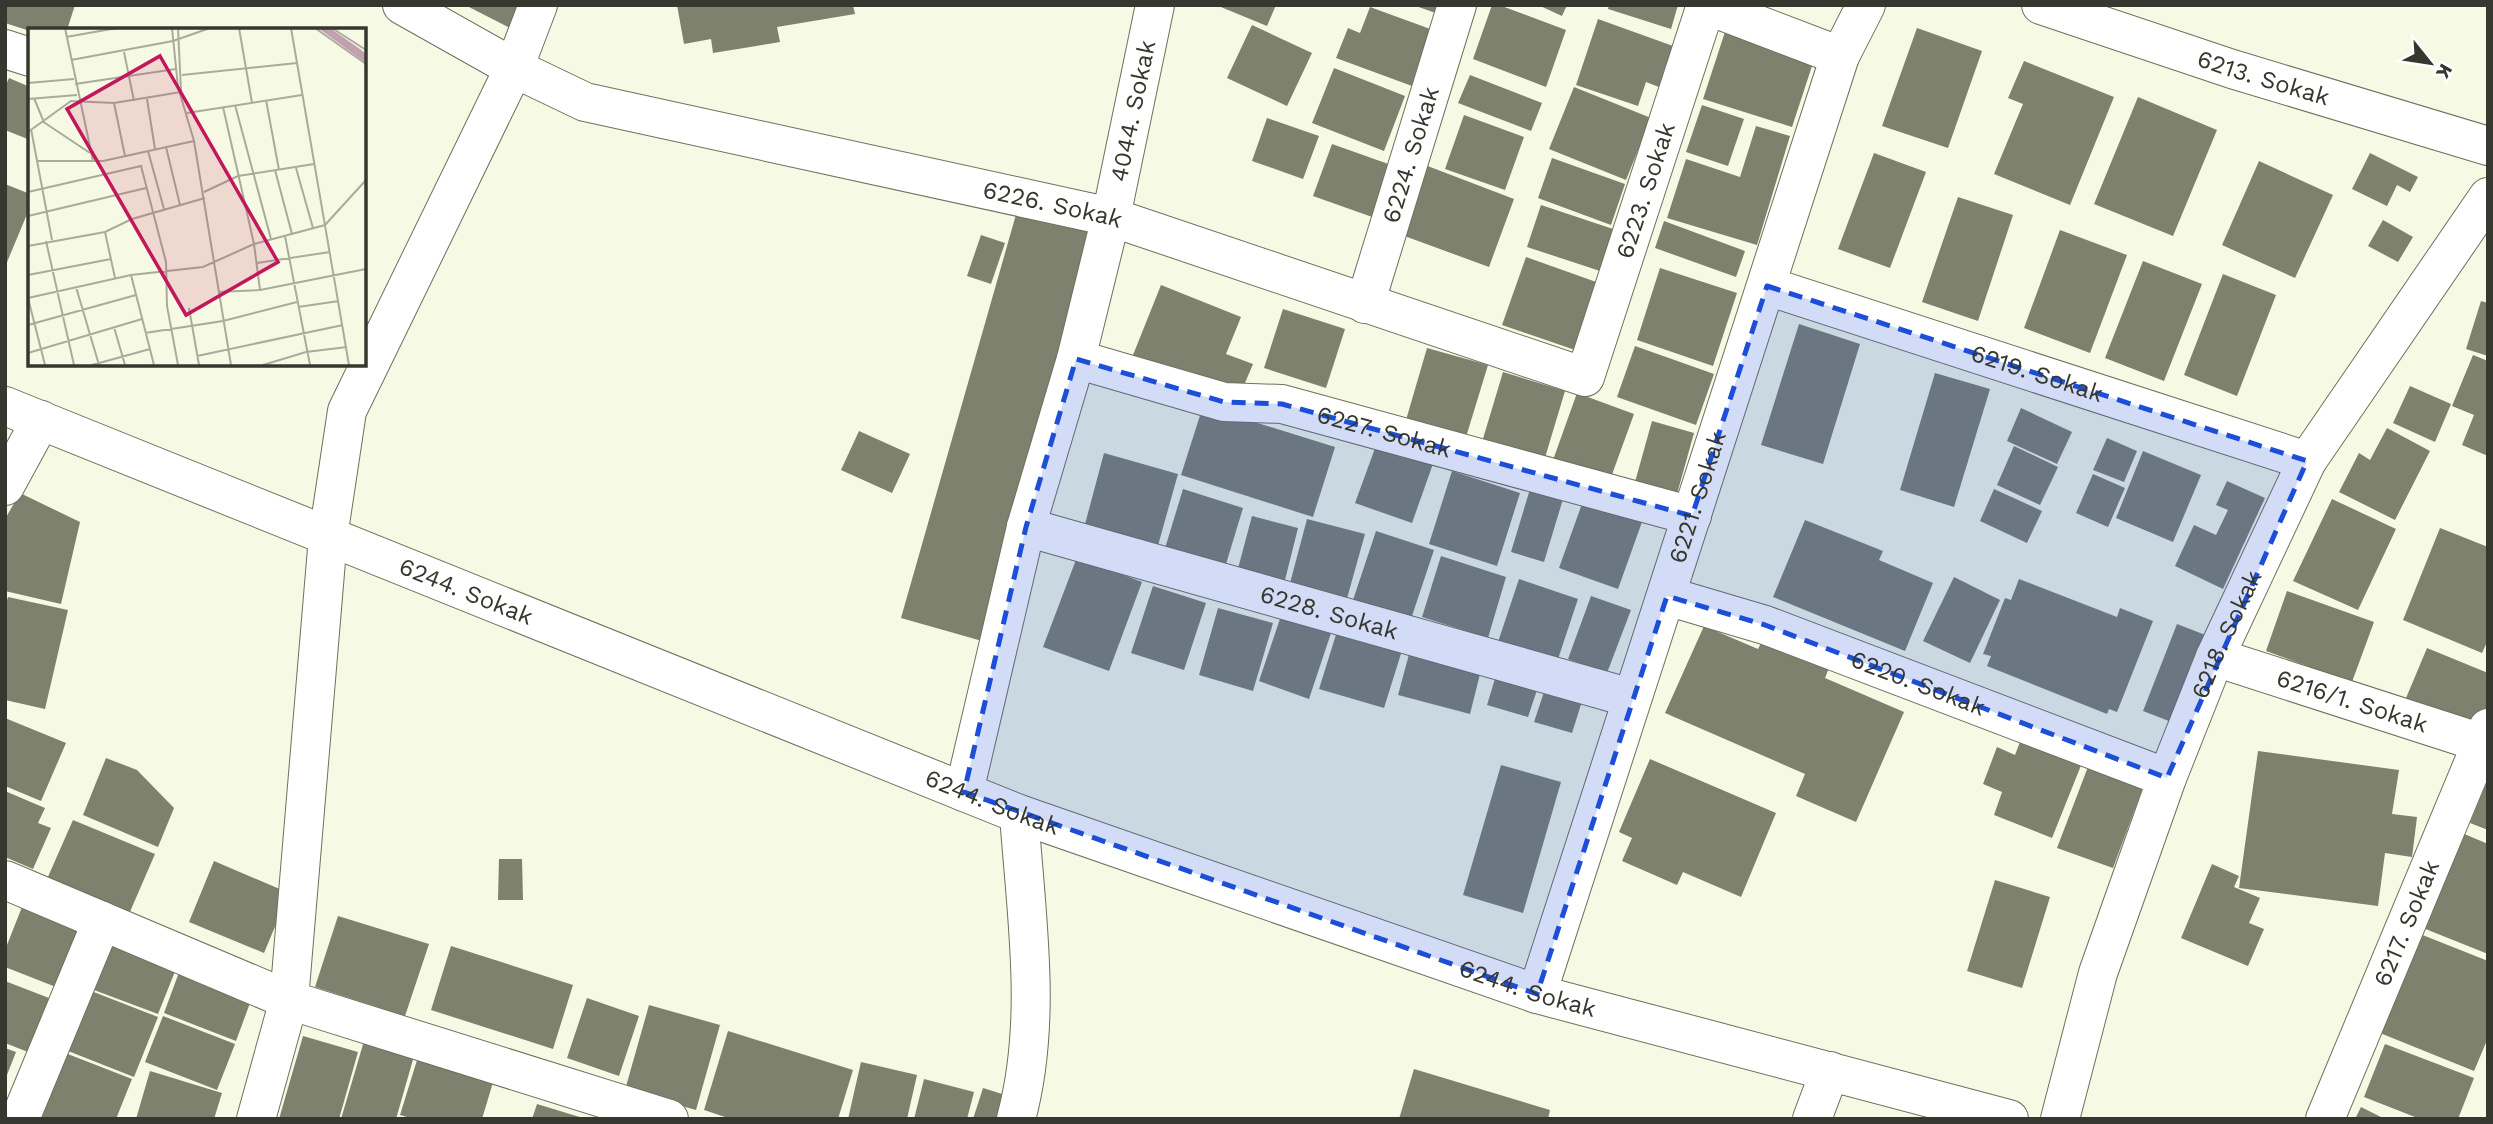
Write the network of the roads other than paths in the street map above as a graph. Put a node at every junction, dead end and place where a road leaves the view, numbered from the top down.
1 (402, 5) edge
2 (538, 5) edge
3 (1155, 5) edge
4 (1457, 5) edge
5 (1706, 5) edge
6 (1866, 5) edge
7 (2041, 5) edge
8 (5, 49) edge
9 (28, 56) edge
10 (1840, 56) junction
11 (514, 68) junction
12 (2488, 146) edge
13 (2488, 197) edge
14 (1111, 217) junction
15 (1767, 286) junction
16 (1365, 304) junction
17 (1076, 359) junction
18 (1585, 377) joint
19 (5, 406) edge
20 (41, 420) junction
21 (2307, 461) junction
22 (5, 486) edge
23 (1692, 516) junction
24 (1026, 527) junction
25 (328, 537) junction
26 (1667, 596) junction
27 (2215, 657) junction
28 (1631, 698) junction
29 (2486, 739) edge
30 (2167, 778) junction
31 (964, 792) junction
32 (1019, 814) junction
33 (5, 880) edge
34 (102, 921) junction
35 (1537, 994) junction
36 (289, 999) junction
37 (1830, 1071) junction
38 (20, 1119) edge
39 (256, 1119) edge
40 (669, 1119) edge
41 (1016, 1119) edge
42 (1812, 1119) edge
43 (2009, 1119) edge
44 (2060, 1119) edge
45 (2325, 1119) edge

1 - 11 street, 6226. Sokak
2 - 11 street
3 - 14 street, 4044. Sokak
4 - 16 street, 6224. Sokak
5 - 10 street
5 - 18 street, 6223. Sokak
6 - 10 street, 6221. Sokak
7 - 12 street, 6213. Sokak
8 - 9 street
10 - 15 street, 6221. Sokak
11 - 14 street, 6226. Sokak
11 - 25 street
13 - 21 street, 6218. Sokak
14 - 16 street, 6226. Sokak
14 - 17 street, 4044. Sokak
15 - 21 street, 6219. Sokak
15 - 23 street, 6221. Sokak
16 - 18 street, 6226. Sokak
17 - 23 street, 6227. Sokak
17 - 24 street, 4044. Sokak
19 - 20 street, 6244. Sokak
20 - 22 street
20 - 25 street, 6244. Sokak
21 - 27 street, 6218. Sokak
23 - 26 street, 6221. Sokak
24 - 28 street, 6228. Sokak
24 - 31 street, 4044. Sokak
25 - 31 street, 6244. Sokak
25 - 36 street
26 - 28 street, 6221. Sokak
26 - 30 street, 6220. Sokak
27 - 29 street, 6216/1. Sokak
27 - 30 street, 6218. Sokak
28 - 35 street, 6221. Sokak
29 - 45 street, 6217. Sokak
30 - 44 street, 6218. Sokak
31 - 32 street, 6244. Sokak
32 - 35 street, 6244. Sokak
32 - 41 street
33 - 34 street
34 - 36 street
34 - 38 street
35 - 37 street, 6244. Sokak
36 - 39 street
36 - 40 street
37 - 42 street
37 - 43 street, 6244. Sokak

